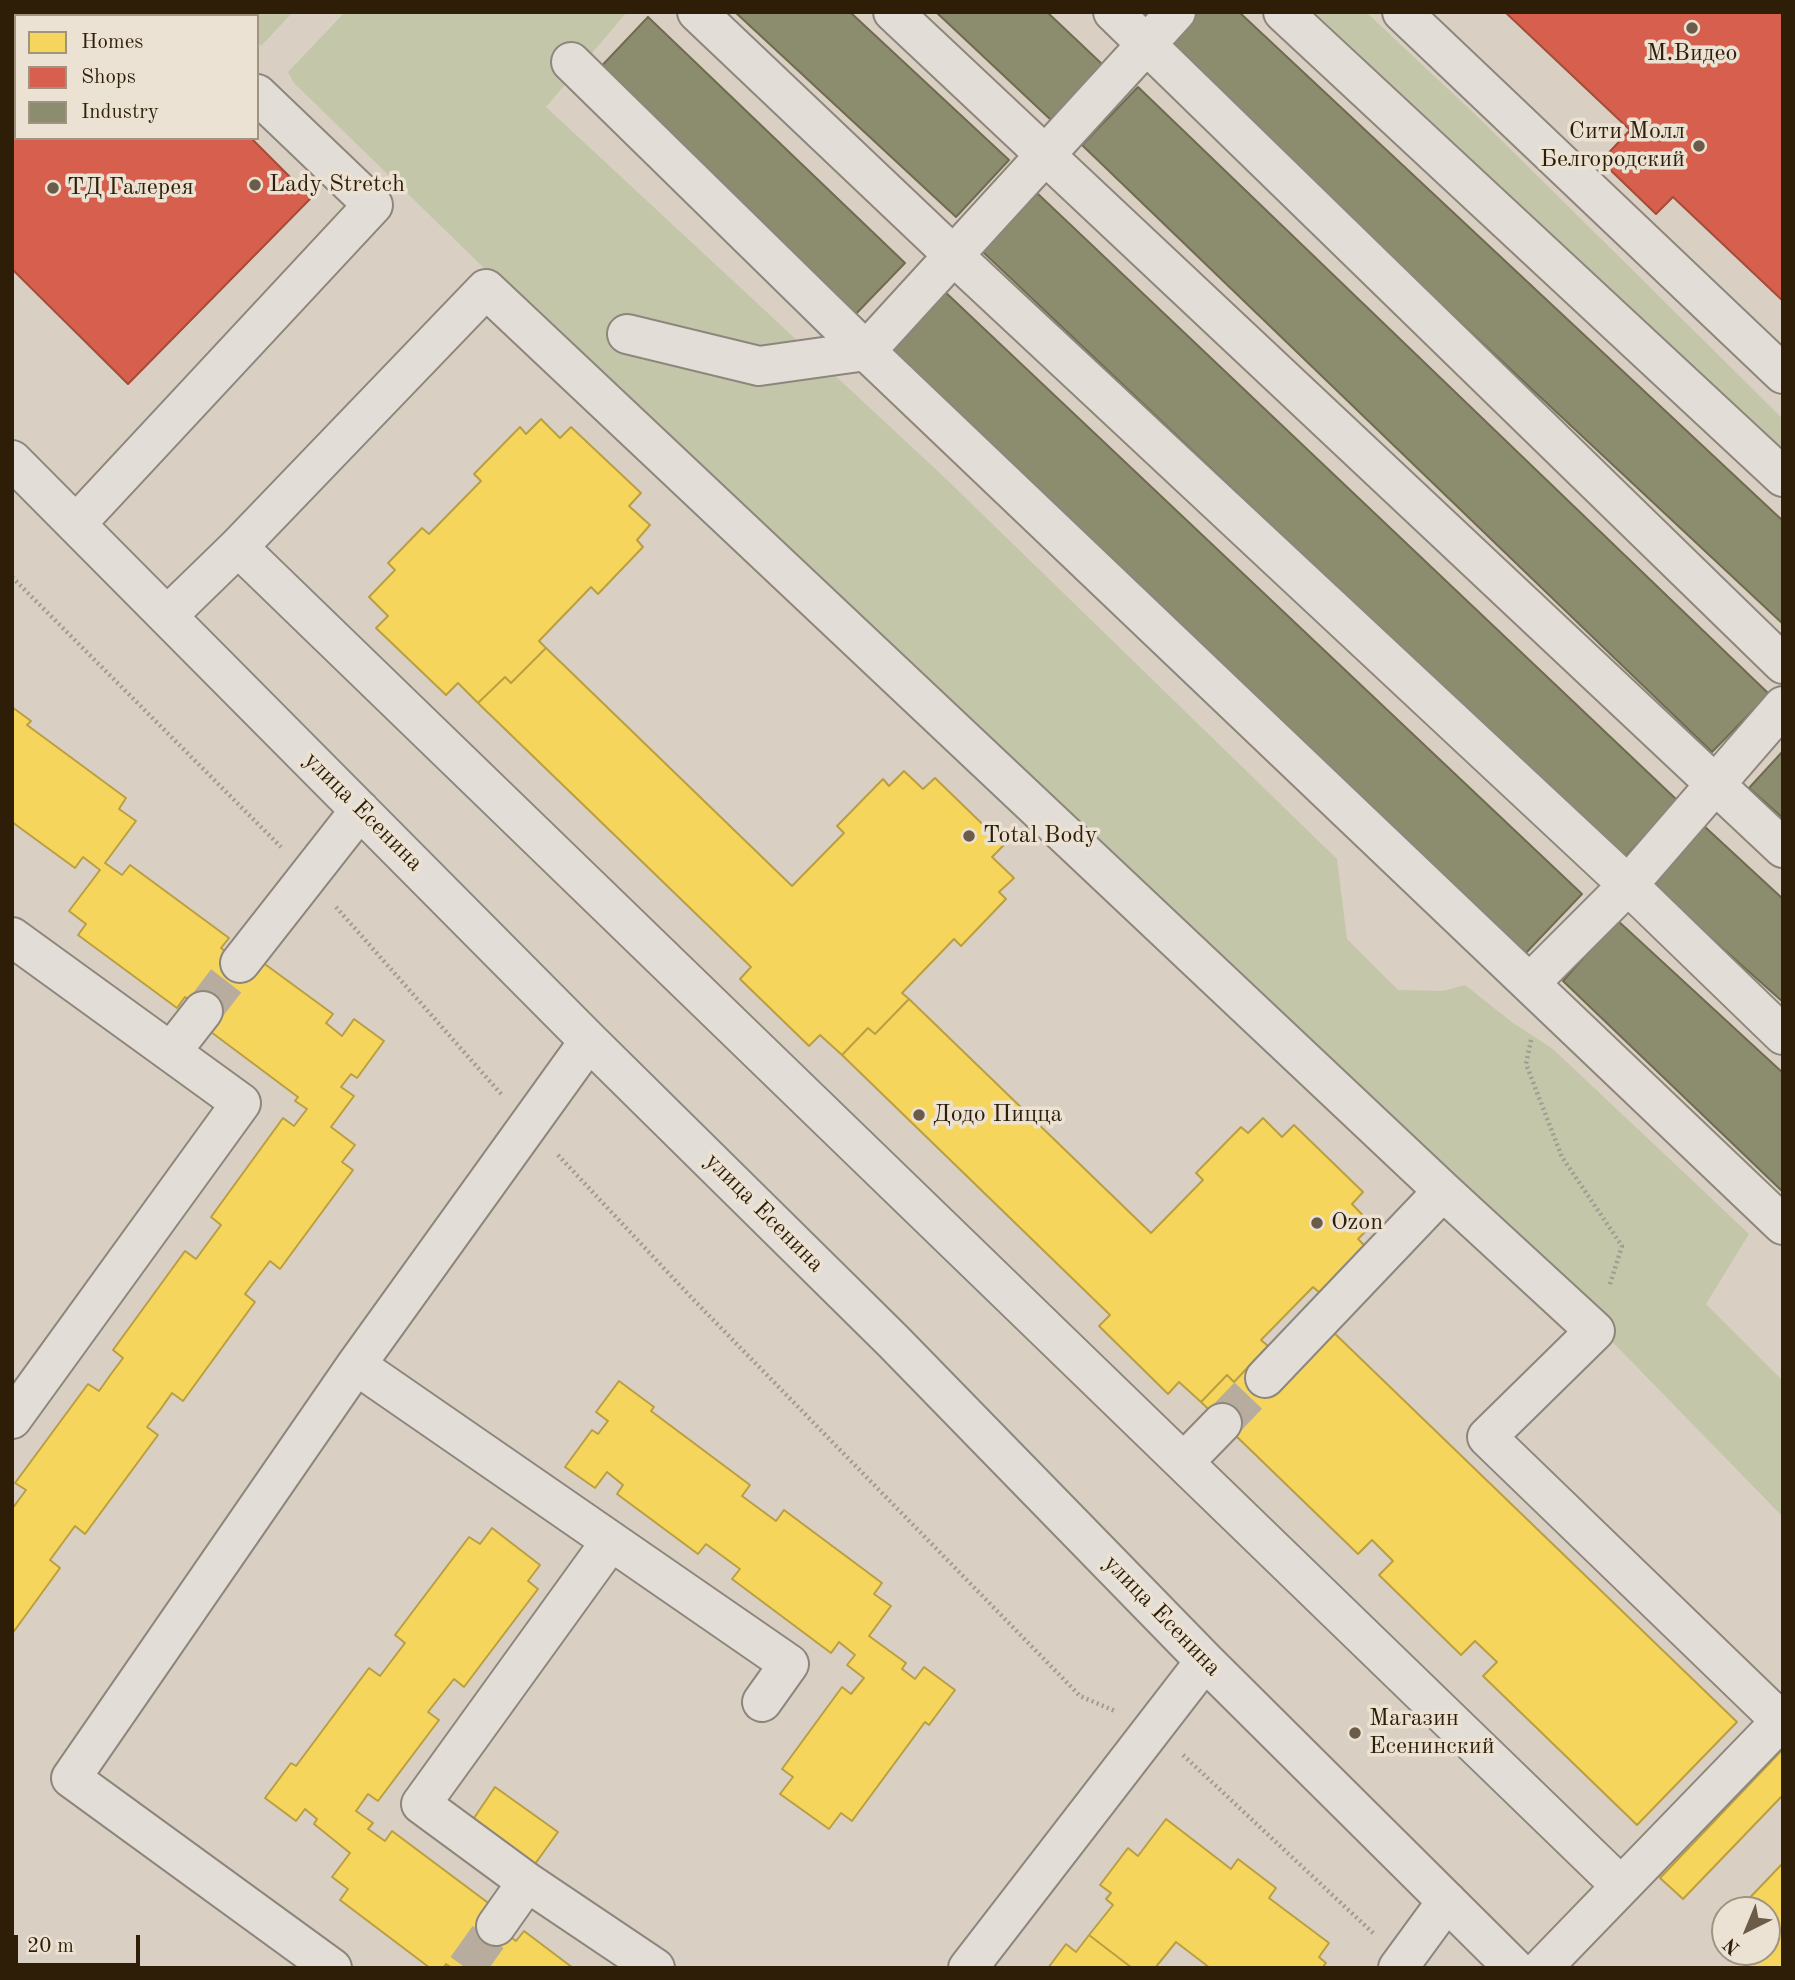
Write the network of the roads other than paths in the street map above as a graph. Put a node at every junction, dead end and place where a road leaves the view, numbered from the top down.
1 (697, 12) edge
2 (893, 12) edge
3 (1113, 12) edge
4 (1176, 12) edge
5 (1283, 12) edge
6 (1402, 12) edge
7 (1148, 43) junction
8 (571, 62) dead end
9 (259, 96) edge
10 (1044, 156) junction
11 (953, 255) junction
12 (627, 334) dead end
13 (866, 351) junction
14 (1783, 374) edge
15 (12, 460) edge
16 (1783, 477) edge
17 (76, 524) junction
18 (238, 547) junction
19 (167, 616) junction
20 (1783, 664) edge
21 (1783, 706) edge
22 (1716, 785) junction
23 (360, 810) junction
24 (1783, 848) edge
25 (1628, 885) junction
26 (12, 937) edge
27 (240, 963) tunnel mouth
28 (1536, 989) junction
29 (203, 1011) tunnel mouth
30 (1783, 1035) edge
31 (589, 1041) junction
32 (171, 1052) junction
33 (1443, 1191) junction
34 (1783, 1225) edge
35 (356, 1366) junction
36 (1265, 1378) tunnel mouth
37 (12, 1419) edge
38 (1222, 1423) tunnel mouth
39 (1184, 1462) junction
40 (611, 1541) junction
41 (1205, 1661) junction
42 (762, 1702) dead end
43 (527, 1882) junction
44 (1621, 1886) junction
45 (1447, 1901) junction
46 (496, 1926) tunnel mouth
47 (1400, 1965) edge
48 (332, 1968) edge
49 (655, 1968) edge
50 (968, 1968) edge
51 (1514, 1968) edge
52 (1542, 1968) edge

1 - 11 street
2 - 10 street
3 - 7 street
4 - 7 street
5 - 16 street
6 - 14 street
7 - 10 street
7 - 20 street
8 - 13 street
9 - 17 street
10 - 11 street
10 - 22 street
11 - 13 street
11 - 25 street
12 - 13 street
13 - 28 street
15 - 17 street, улица Есенина
17 - 19 street, улица Есенина
18 - 19 street
18 - 33 street
18 - 39 street
19 - 23 street, улица Есенина
21 - 22 street
22 - 24 street
22 - 25 street
23 - 27 street
23 - 31 street, улица Есенина
25 - 28 street
25 - 30 street
26 - 32 street
28 - 34 street
29 - 32 street
31 - 35 street
31 - 41 street, улица Есенина
32 - 37 street
33 - 36 street
33 - 44 street
35 - 40 street
35 - 48 street
38 - 39 street
39 - 44 street
40 - 42 street
40 - 43 street
41 - 45 street, улица Есенина
41 - 50 street
43 - 46 street
43 - 49 street
44 - 52 street
45 - 47 street
45 - 51 street, улица Есенина

